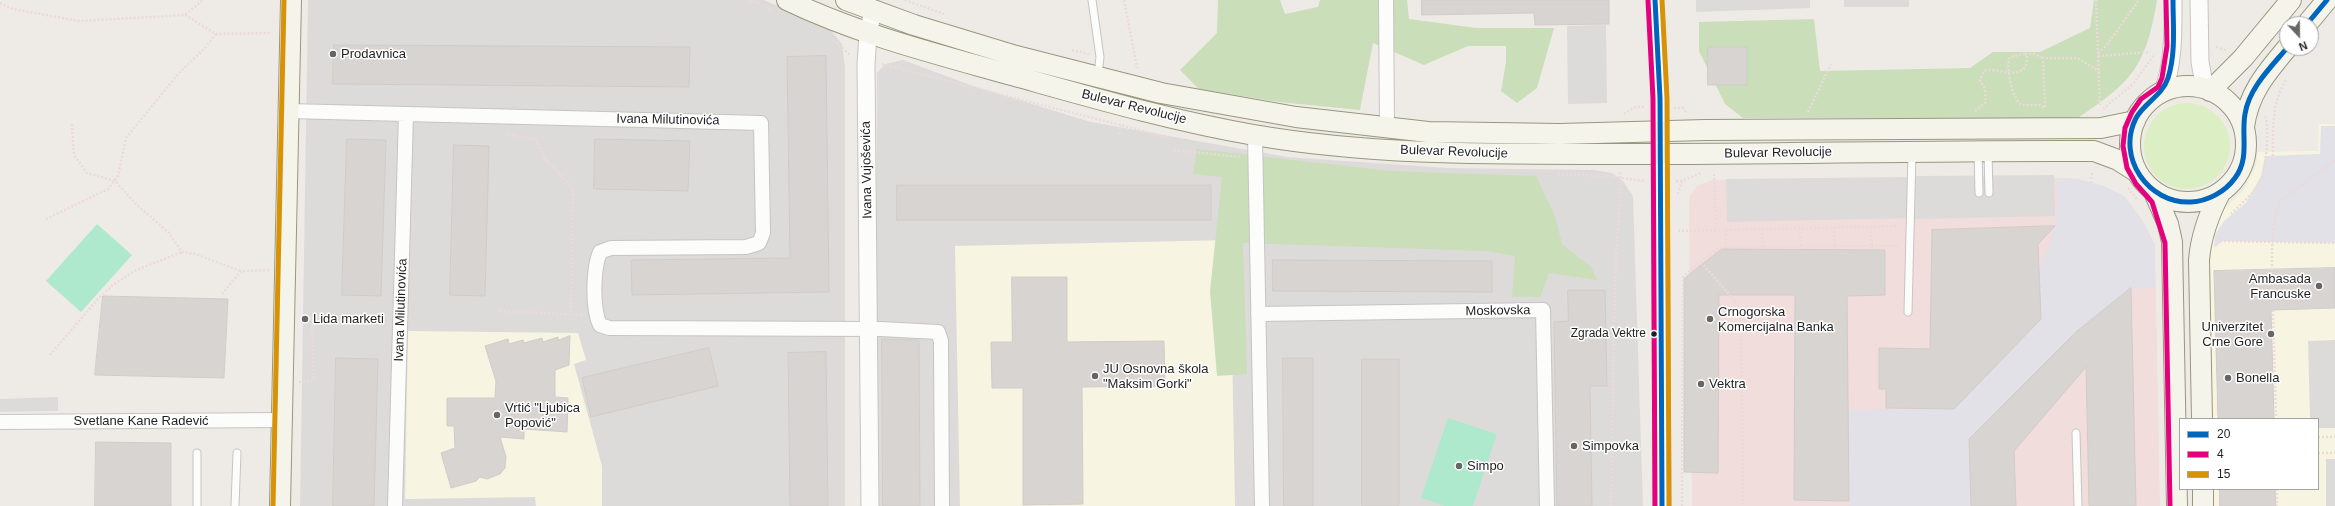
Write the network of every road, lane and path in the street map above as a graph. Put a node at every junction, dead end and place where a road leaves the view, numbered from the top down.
1 (203, 0) edge
2 (291, 0) edge
3 (787, 0) edge
4 (846, 0) edge
5 (904, 0) edge
6 (1092, 0) edge
7 (1386, 0) edge
8 (1655, 0) edge
9 (2096, 0) edge
10 (2139, 0) edge
11 (2173, 0) edge
12 (2199, 0) edge
13 (2291, 0) edge
14 (2327, 0) edge
15 (0, 3) edge
16 (873, 11) junction
17 (946, 14) dead end
18 (185, 15) junction
19 (2314, 16) edge
20 (271, 33) dead end
21 (216, 34) junction
22 (868, 34) junction
23 (1071, 50) dead end
24 (2150, 52) dead end
25 (2024, 54) junction
26 (2098, 55) junction
27 (2291, 56) edge
28 (1100, 57) junction
29 (2043, 58) junction
30 (1831, 64) dead end
31 (1130, 66) dead end
32 (1145, 71) dead end
33 (2099, 71) junction
34 (2009, 72) junction
35 (1098, 77) junction
36 (2287, 78) dead end
37 (2208, 90) junction
38 (2164, 92) junction
39 (2100, 105) dead end
40 (2045, 108) junction
41 (2267, 110) dead end
42 (288, 111) junction
43 (1973, 112) dead end
44 (2047, 112) dead end
45 (406, 114) junction
46 (1806, 114) dead end
47 (1616, 115) dead end
48 (1623, 115) dead end
49 (2135, 122) junction
50 (72, 124) dead end
51 (1387, 127) junction
52 (2244, 127) junction
53 (1660, 131) junction
54 (508, 134) dead end
55 (1255, 135) junction
56 (1174, 150) dead end
57 (1912, 150) junction
58 (1983, 151) junction
59 (1660, 154) junction
60 (1254, 158) junction
61 (2273, 160) dead end
62 (2335, 160) edge
63 (2088, 168) dead end
64 (1706, 170) dead end
65 (2097, 170) dead end
66 (2092, 171) dead end
67 (1714, 174) dead end
68 (1621, 178) dead end
69 (2131, 179) junction
70 (115, 181) junction
71 (1682, 181) dead end
72 (2091, 183) dead end
73 (1979, 193) dead end
74 (1989, 193) dead end
75 (2220, 193) junction
76 (2147, 197) junction
77 (2228, 216) dead end
78 (46, 219) dead end
79 (1909, 226) junction
80 (1834, 227) junction
81 (1871, 227) junction
82 (1800, 228) junction
83 (1762, 229) junction
84 (1716, 230) junction
85 (1726, 230) junction
86 (1678, 231) dead end
87 (2201, 241) junction
88 (2272, 242) junction
89 (2335, 244) edge
90 (1909, 246) junction
91 (1726, 247) junction
92 (1763, 248) junction
93 (1800, 248) junction
94 (1835, 248) junction
95 (1872, 248) junction
96 (182, 252) junction
97 (1701, 262) junction
98 (2272, 270) dead end
99 (241, 271) junction
100 (285, 271) junction
101 (222, 294) dead end
102 (2273, 310) dead end
103 (500, 311) dead end
104 (1908, 312) dead end
105 (571, 314) junction
106 (1258, 314) junction
107 (339, 316) dead end
108 (597, 320) junction
109 (869, 330) junction
110 (50, 355) dead end
111 (283, 385) junction
112 (2202, 418) edge
113 (2276, 418) edge
114 (282, 420) junction
115 (0, 422) edge
116 (2076, 433) dead end
117 (2319, 437) edge
118 (2335, 437) edge
119 (2335, 452) edge
120 (197, 453) dead end
121 (237, 453) dead end
122 (2319, 453) edge
123 (2203, 490) edge
124 (2277, 490) edge
125 (197, 506) edge
126 (234, 506) edge
127 (280, 506) edge
128 (395, 506) edge
129 (870, 506) edge
130 (942, 506) edge
131 (1262, 506) edge
132 (1547, 506) edge
133 (1612, 506) edge
134 (1662, 506) edge
135 (1682, 506) edge
136 (1743, 506) edge
137 (2078, 506) edge
138 (2177, 506) edge
139 (2203, 506) edge
140 (2278, 506) edge

1 - 18 path
2 - 42 main road
3 - 22 main road, Bulevar Revolucije
4 - 16 main road, Bulevar Revolucije
5 - 17 path
6 - 28 lane
7 - 51 street
8 - 53 street
9 - 26 path
10 - 26 path
11 - 38 street
12 - 37 street
13 - 37 main road
14 - 19 main road
15 - 18 path
16 - 22 street, Ivana Vujoševića
16 - 35 main road, Bulevar Revolucije
18 - 21 path
20 - 21 path
21 - 70 path
22 - 55 main road, Bulevar Revolucije
22 - 109 street, Ivana Vujoševića
23 - 28 path
24 - 26 path
25 - 29 path
25 - 34 path
25 - 34 path
26 - 33 path
27 - 52 main road
28 - 35 lane
29 - 33 path
29 - 40 path
30 - 46 path
31 - 32 path
33 - 39 path
34 - 40 path
34 - 43 path
35 - 51 main road, Bulevar Revolucije
36 - 61 path
37 - 38 main road
37 - 52 main road
38 - 49 main road
40 - 44 path
41 - 77 path
42 - 45 street, Ivana Milutinovića
42 - 100 main road
45 - 108 street, Ivana Milutinovića
45 - 128 street, Ivana Milutinovića
47 - 48 path
49 - 53 main road, Bulevar Revolucije
49 - 69 main road
50 - 70 path
51 - 53 main road, Bulevar Revolucije
52 - 75 main road
53 - 59 street
54 - 105 path
55 - 59 main road, Bulevar Revolucije
55 - 60 street
56 - 60 path
57 - 58 main road, Bulevar Revolucije
57 - 59 main road, Bulevar Revolucije
57 - 79 lane
58 - 69 main road, Bulevar Revolucije
58 - 73 lane
58 - 74 lane
59 - 134 street
60 - 106 street
62 - 88 path
63 - 65 path
64 - 71 path
66 - 72 path
67 - 84 path
68 - 133 path
69 - 76 main road
69 - 76 path
70 - 78 path
70 - 96 path
75 - 76 main road
75 - 87 main road
76 - 138 main road
79 - 81 path
79 - 90 lane
80 - 81 path
80 - 82 path
80 - 94 path
81 - 95 path
82 - 83 path
82 - 93 path
83 - 85 path
83 - 92 path
84 - 85 path
84 - 86 path
85 - 91 path
87 - 88 path
87 - 112 main road
88 - 89 path
88 - 98 path
90 - 95 path
90 - 104 lane
91 - 92 path
91 - 97 path
92 - 93 path
93 - 94 path
94 - 95 path
96 - 99 path
96 - 110 path
97 - 135 path
97 - 136 path
99 - 100 path
99 - 101 path
100 - 111 main road
102 - 113 path
103 - 105 path
105 - 108 path
106 - 131 street
106 - 132 street, Moskovska
107 - 111 path
108 - 109 street
109 - 129 street, Ivana Vujoševića
109 - 130 street
111 - 114 main road
114 - 115 street, Svetlane Kane Radević
114 - 127 main road
116 - 137 lane
117 - 118 path
119 - 122 path
120 - 125 lane
121 - 126 lane
123 - 139 main road
124 - 140 path

